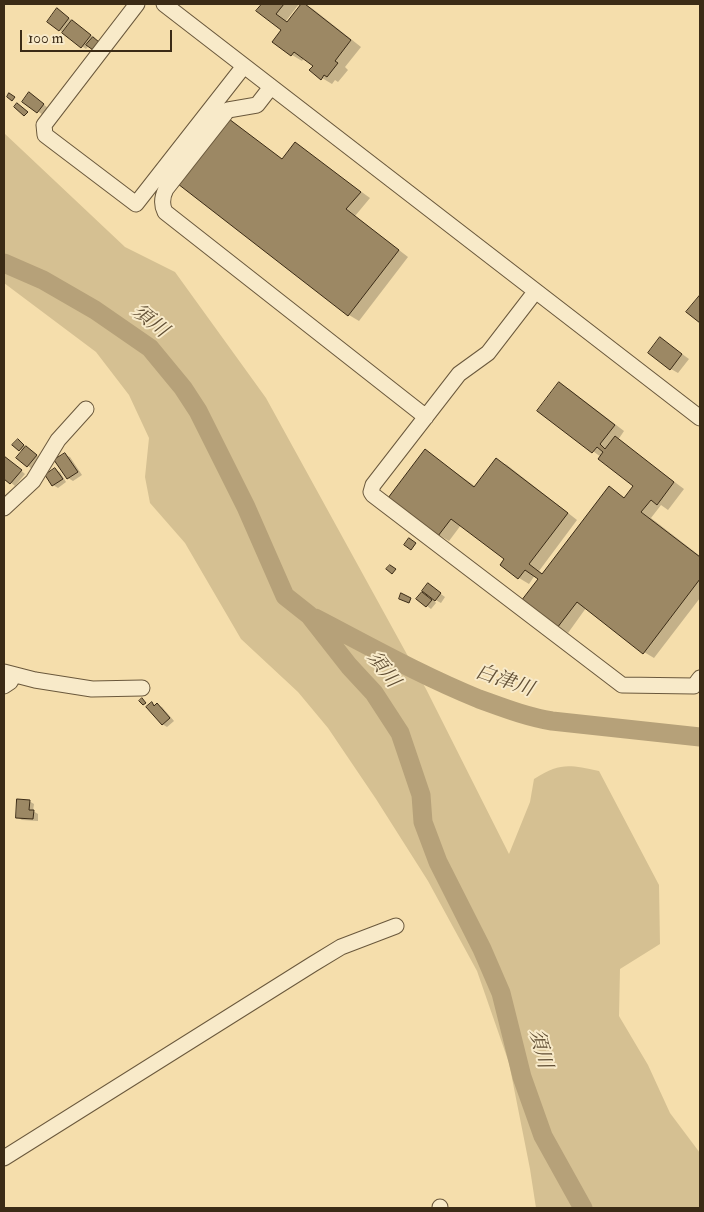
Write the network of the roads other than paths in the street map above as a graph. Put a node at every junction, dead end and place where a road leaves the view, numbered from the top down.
1 (137, 4) edge
2 (164, 4) edge
3 (244, 66) junction
4 (271, 87) junction
5 (535, 292) junction
6 (86, 409) dead end
7 (426, 417) junction
8 (700, 418) edge
9 (4, 508) edge
10 (9, 673) edge
11 (700, 678) edge
12 (4, 686) edge
13 (142, 688) dead end
14 (396, 926) dead end
15 (4, 1158) edge

1 - 3 street
2 - 3 street
3 - 4 street
4 - 5 street
4 - 7 street
5 - 7 street
5 - 8 street
6 - 9 street
7 - 11 street
10 - 12 street
10 - 13 street
14 - 15 street

